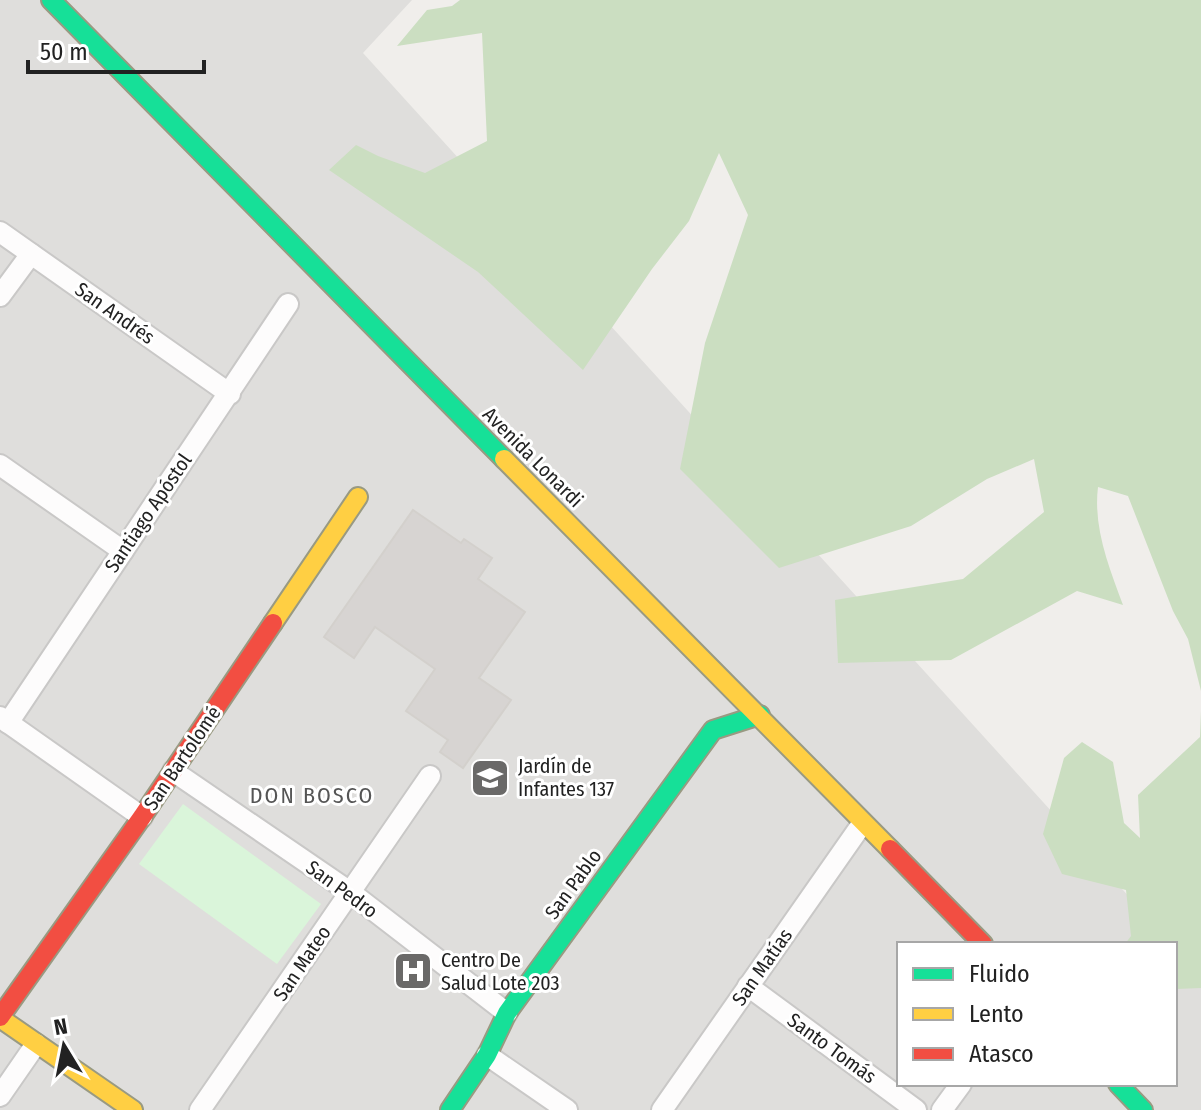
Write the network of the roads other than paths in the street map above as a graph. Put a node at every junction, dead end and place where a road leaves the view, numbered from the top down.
1 (51, 0) edge
2 (0, 232) edge
3 (31, 254) junction
4 (0, 296) edge
5 (288, 304) dead end
6 (230, 394) junction
7 (0, 465) edge
8 (358, 497) dead end
9 (123, 551) junction
10 (760, 715) junction
11 (4, 720) edge
12 (173, 771) junction
13 (430, 776) dead end
14 (142, 817) junction
15 (862, 824) junction
16 (350, 892) junction
17 (981, 942) edge
18 (748, 986) junction
19 (507, 1013) junction
20 (0, 1017) edge
21 (36, 1044) junction
22 (487, 1055) junction
23 (960, 1086) edge
24 (1120, 1086) edge
25 (0, 1096) edge
26 (133, 1110) edge
27 (200, 1110) edge
28 (450, 1110) edge
29 (567, 1110) edge
30 (662, 1110) edge
31 (916, 1110) edge
32 (942, 1110) edge
33 (1143, 1110) edge

1 - 10 street, Avenida Lonardi
2 - 3 street, San Andrés
3 - 4 street
3 - 6 street, San Andrés
5 - 6 street, Santiago Apóstol
6 - 9 street, Santiago Apóstol
7 - 9 street
8 - 12 street, San Bartolomé
9 - 11 street, Santiago Apóstol
10 - 15 street, Avenida Lonardi
10 - 19 street, San Pablo
11 - 14 street
12 - 14 street, San Bartolomé
12 - 16 street, San Pedro
13 - 16 street, San Mateo
14 - 20 street, San Bartolomé
15 - 17 street, Avenida Lonardi
15 - 18 street, San Matías
16 - 19 street, San Pedro
16 - 27 street, San Mateo
18 - 30 street, San Matías
18 - 31 street, Santo Tomás
19 - 22 street, San Pablo
20 - 21 street
21 - 25 street
21 - 26 street
22 - 28 street, San Pablo
22 - 29 street
23 - 32 street
24 - 33 street

